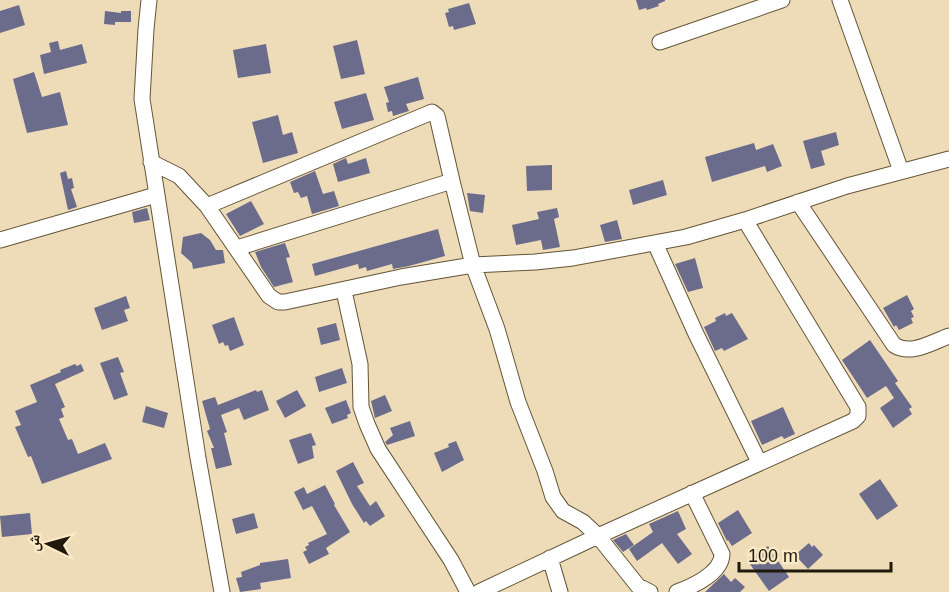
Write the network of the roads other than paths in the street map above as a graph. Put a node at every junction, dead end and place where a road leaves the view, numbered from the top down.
1 (149, 0) edge
2 (782, 0) edge
3 (840, 0) edge
4 (660, 42) dead end
5 (949, 159) edge
6 (151, 162) junction
7 (901, 171) junction
8 (453, 181) junction
9 (156, 195) junction
10 (798, 202) junction
11 (207, 206) junction
12 (745, 220) junction
13 (0, 240) edge
14 (655, 243) junction
15 (237, 248) junction
16 (473, 265) junction
17 (344, 291) junction
18 (949, 336) edge
19 (759, 462) junction
20 (692, 494) junction
21 (598, 536) junction
22 (550, 558) junction
23 (222, 592) edge
24 (468, 592) edge
25 (479, 592) edge
26 (560, 592) edge
27 (650, 592) edge
28 (677, 592) edge

1 - 6 street
2 - 4 street
3 - 7 street
5 - 7 street
6 - 9 street
6 - 11 street
7 - 10 street
8 - 11 street
8 - 15 street
8 - 16 street
9 - 13 street
9 - 23 street
10 - 12 street
10 - 18 street
11 - 15 street
12 - 14 street
12 - 19 street
14 - 16 street
14 - 19 street
15 - 17 street
16 - 17 street
16 - 21 street
17 - 24 street
19 - 20 street
20 - 21 street
20 - 28 street
21 - 22 street
21 - 27 street
22 - 25 street
22 - 26 street

